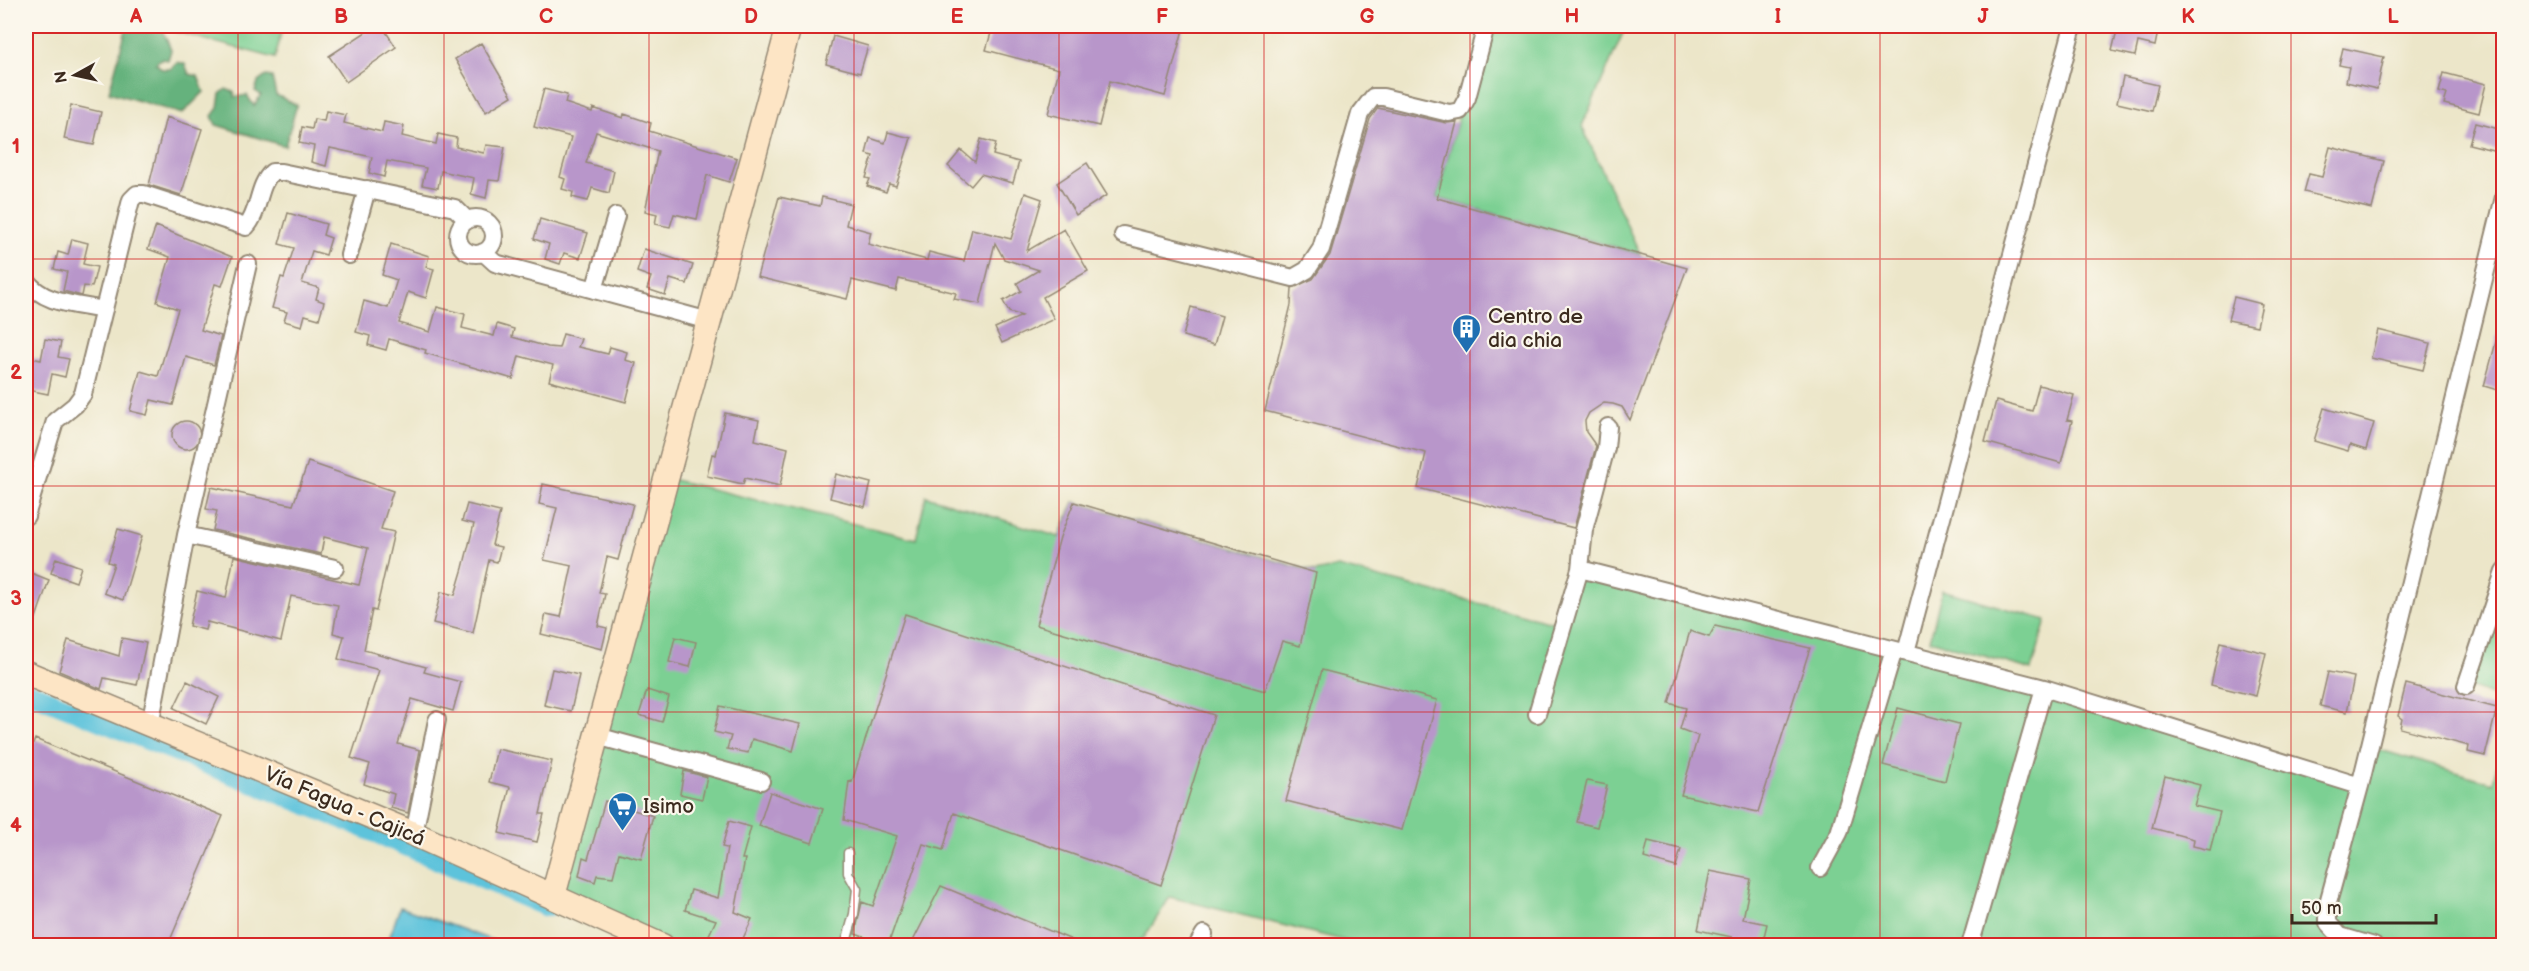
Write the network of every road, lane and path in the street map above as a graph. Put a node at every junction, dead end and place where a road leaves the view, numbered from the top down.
1 (789, 26) edge
2 (1486, 26) edge
3 (2073, 26) edge
4 (367, 189) junction
5 (2504, 197) edge
6 (616, 216) dead end
7 (467, 220) junction
8 (1123, 235) dead end
9 (483, 252) junction
10 (349, 255) dead end
11 (248, 264) dead end
12 (26, 280) edge
13 (594, 290) junction
14 (104, 310) junction
15 (709, 321) junction
16 (1608, 427) dead end
17 (26, 516) edge
18 (186, 535) junction
19 (335, 568) dead end
20 (1580, 569) junction
21 (2504, 572) edge
22 (1900, 651) junction
23 (26, 673) edge
24 (2466, 686) dead end
25 (2043, 688) junction
26 (1537, 714) dead end
27 (436, 720) dead end
28 (150, 725) junction
29 (597, 736) junction
30 (761, 781) dead end
31 (2360, 786) junction
32 (414, 834) junction
33 (848, 854) dead end
34 (1820, 868) dead end
35 (553, 896) junction
36 (662, 945) edge
37 (844, 945) edge
38 (1970, 945) edge
39 (2374, 945) edge

1 - 15 street
2 - 8 street
3 - 22 street
4 - 7 street
4 - 10 street
4 - 14 street
5 - 31 street
6 - 13 street
7 - 9 street
7 - 9 street
9 - 13 street
11 - 18 street
12 - 14 street
13 - 15 street
14 - 17 street
15 - 29 street
16 - 20 street
18 - 19 street
18 - 28 street
20 - 22 street
20 - 26 street
21 - 24 street
22 - 25 street
22 - 34 street
23 - 28 street, Vía Fagua - Cajicá
25 - 31 street
25 - 38 street
27 - 32 street
28 - 32 street, Vía Fagua - Cajicá
29 - 30 street
29 - 35 street
31 - 39 street
32 - 35 street, Vía Fagua - Cajicá
33 - 37 lane
35 - 36 street, Vía Fagua - Cajicá

